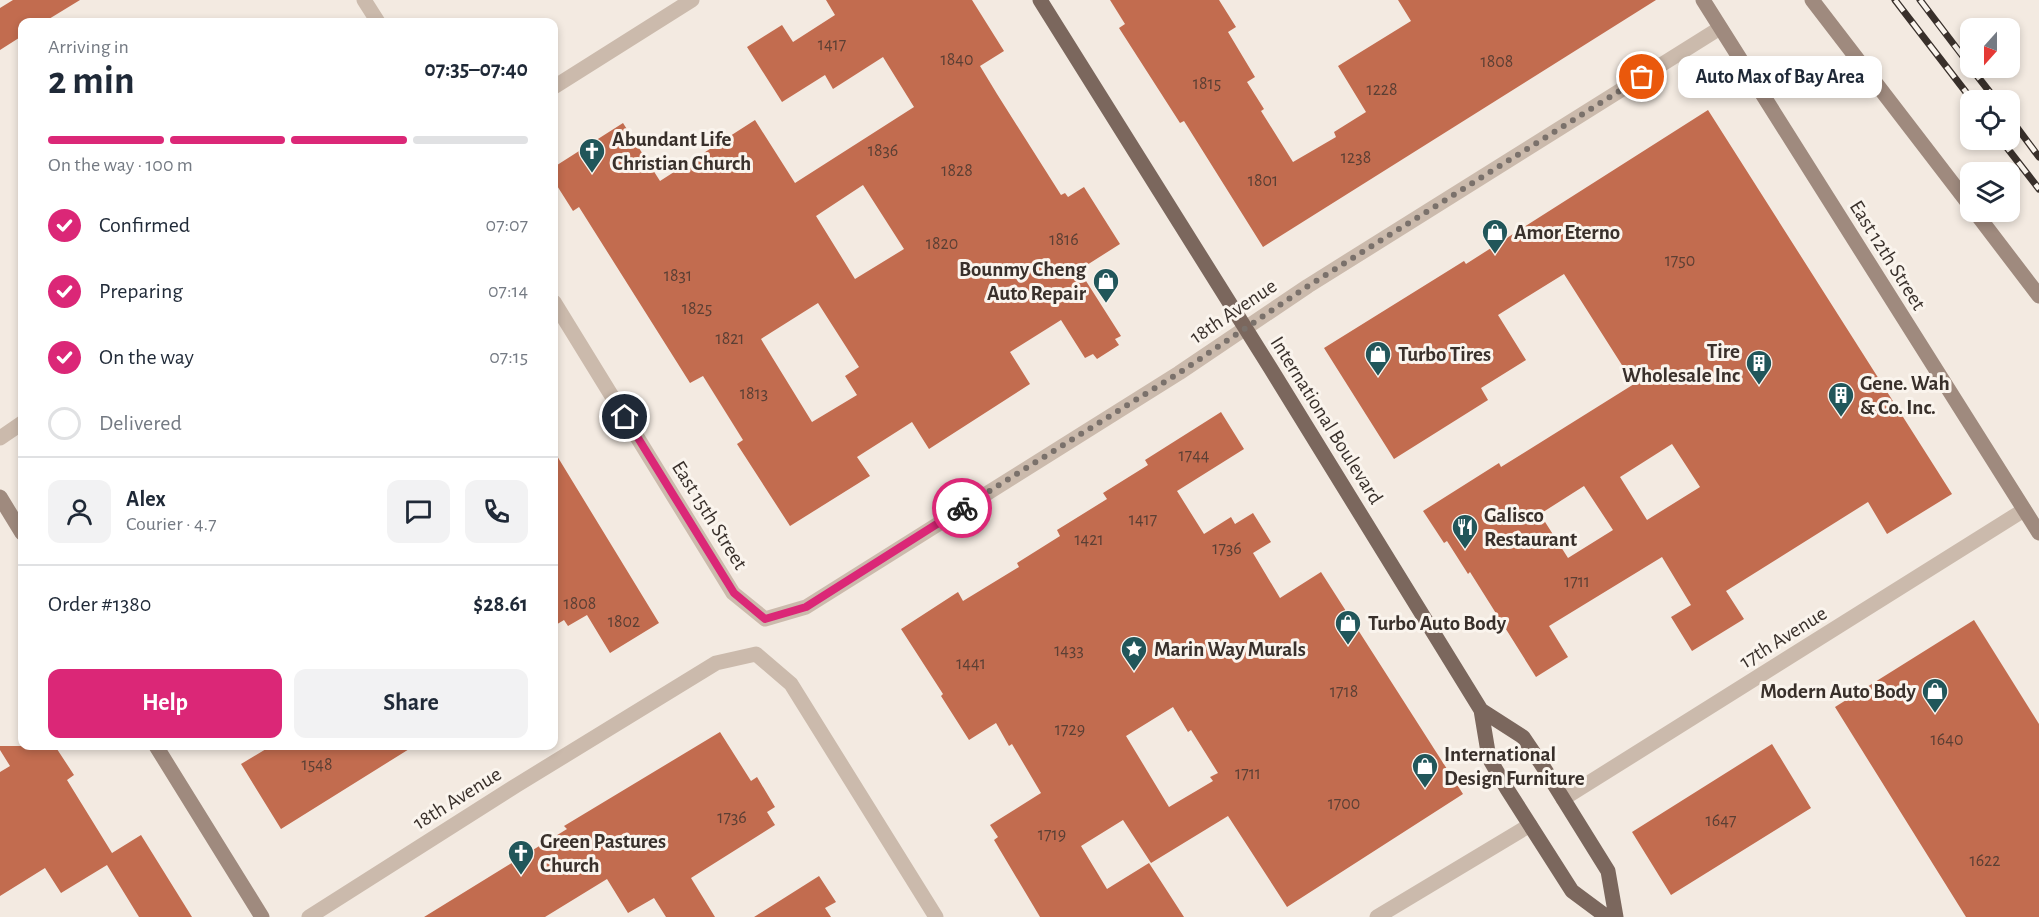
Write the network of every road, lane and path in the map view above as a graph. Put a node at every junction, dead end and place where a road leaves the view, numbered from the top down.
1 (364, 0) edge
2 (692, 0) edge
3 (1040, 0) edge
4 (1703, 0) edge
5 (1812, 0) edge
6 (375, 18) edge
7 (1720, 28) junction
8 (558, 84) edge
9 (1960, 193) edge
10 (1983, 222) edge
11 (2039, 296) edge
12 (558, 308) edge
13 (1245, 328) junction
14 (18, 426) edge
15 (0, 438) edge
16 (0, 497) edge
17 (2024, 510) junction
18 (18, 526) edge
19 (2039, 533) edge
20 (765, 619) joint
21 (1481, 710) junction
22 (158, 750) edge
23 (1563, 799) junction
24 (1530, 825) junction
25 (262, 917) edge
26 (309, 917) edge
27 (936, 917) edge
28 (1377, 917) edge
29 (1607, 917) edge
30 (1616, 917) edge

1 - 6 street
2 - 8 street
3 - 13 main road, International Boulevard
4 - 7 main road, East 12th Street
5 - 9 main road
7 - 13 street, 18th Avenue
7 - 17 main road, East 12th Street
10 - 11 main road
12 - 20 street, East 15th Street
13 - 20 street, 18th Avenue
13 - 21 main road, International Boulevard
14 - 15 street
16 - 18 main road
17 - 19 main road, East 12th Street
17 - 23 street, 17th Avenue
21 - 23 main road, International Boulevard
21 - 24 main road, International Boulevard
22 - 25 main road
23 - 30 main road, International Boulevard
24 - 28 street
24 - 29 main road, International Boulevard
26 - 27 street, 18th Avenue

